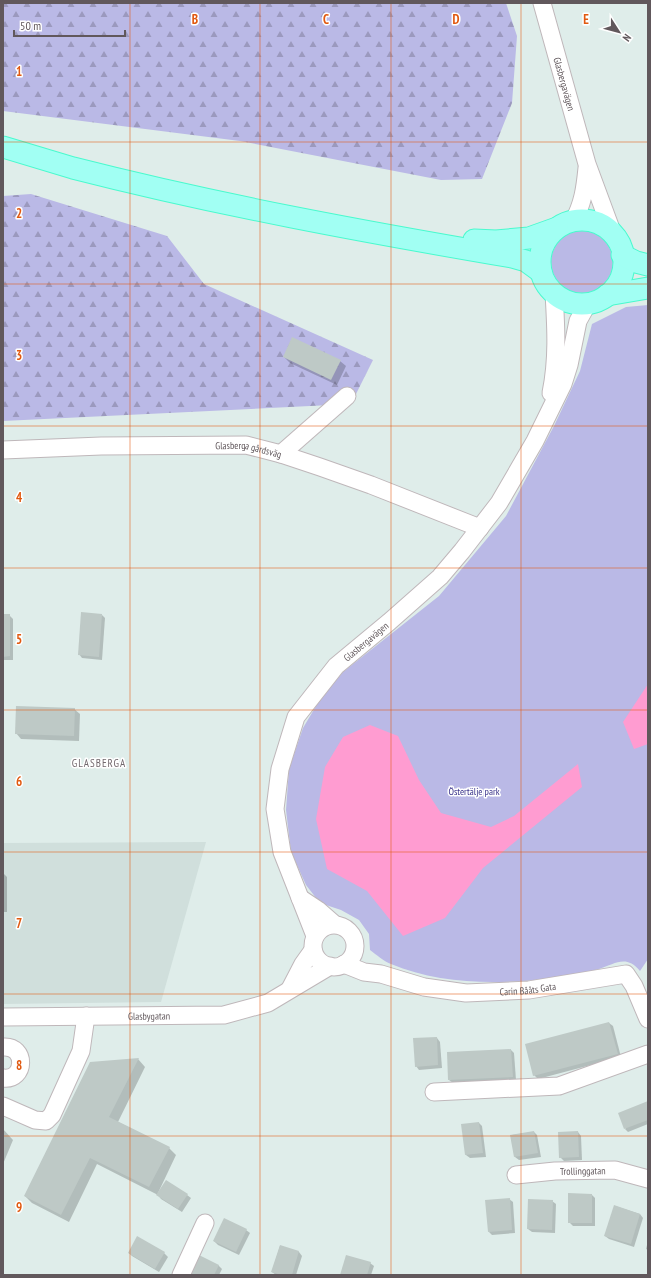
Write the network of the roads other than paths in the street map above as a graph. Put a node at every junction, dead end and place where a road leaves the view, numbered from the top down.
1 (542, 3) edge
2 (3, 146) edge
3 (587, 164) junction
4 (565, 225) junction
5 (387, 235) junction
6 (618, 246) junction
7 (648, 265) edge
8 (541, 272) junction
9 (648, 288) edge
10 (554, 293) junction
11 (607, 295) junction
12 (588, 303) junction
13 (347, 396) dead end
14 (546, 416) junction
15 (3, 450) edge
16 (281, 454) junction
17 (480, 528) junction
18 (300, 898) junction
19 (334, 924) junction
20 (314, 943) junction
21 (355, 946) junction
22 (337, 965) junction
23 (381, 974) junction
24 (290, 989) junction
25 (86, 1016) junction
26 (3, 1017) edge
27 (648, 1019) edge
28 (3, 1047) edge
29 (648, 1054) edge
30 (3, 1078) edge
31 (434, 1092) dead end
32 (3, 1106) edge
33 (516, 1175) dead end
34 (648, 1179) edge
35 (205, 1223) dead end
36 (181, 1275) edge

1 - 3 street, Glasbergavägen
2 - 5 main road
3 - 4 street, Glasbergavägen
3 - 6 street, Glasbergavägen
4 - 5 main road
4 - 6 main road
4 - 8 main road
5 - 8 main road
6 - 7 main road
6 - 11 main road
8 - 10 main road
9 - 11 main road
10 - 12 main road
10 - 14 street, Glasbergavägen
11 - 12 main road
12 - 14 street, Glasbergavägen
13 - 16 street
14 - 17 street, Glasbergavägen
15 - 16 street, Glasberga gårdsväg
16 - 17 street, Glasberga gårdsväg
17 - 18 street, Glasbergavägen
18 - 19 street
18 - 20 street, Glasbergavägen
19 - 20 street
19 - 21 street
20 - 22 street
20 - 24 street
21 - 22 street
21 - 23 street
22 - 23 street, Carin Bååts Gata
22 - 24 street, Glasbygatan
23 - 27 street, Carin Bååts Gata
24 - 25 street, Glasbygatan
25 - 26 street, Glasbygatan
25 - 32 street
28 - 30 street
29 - 31 street
33 - 34 street, Trollinggatan
35 - 36 street

